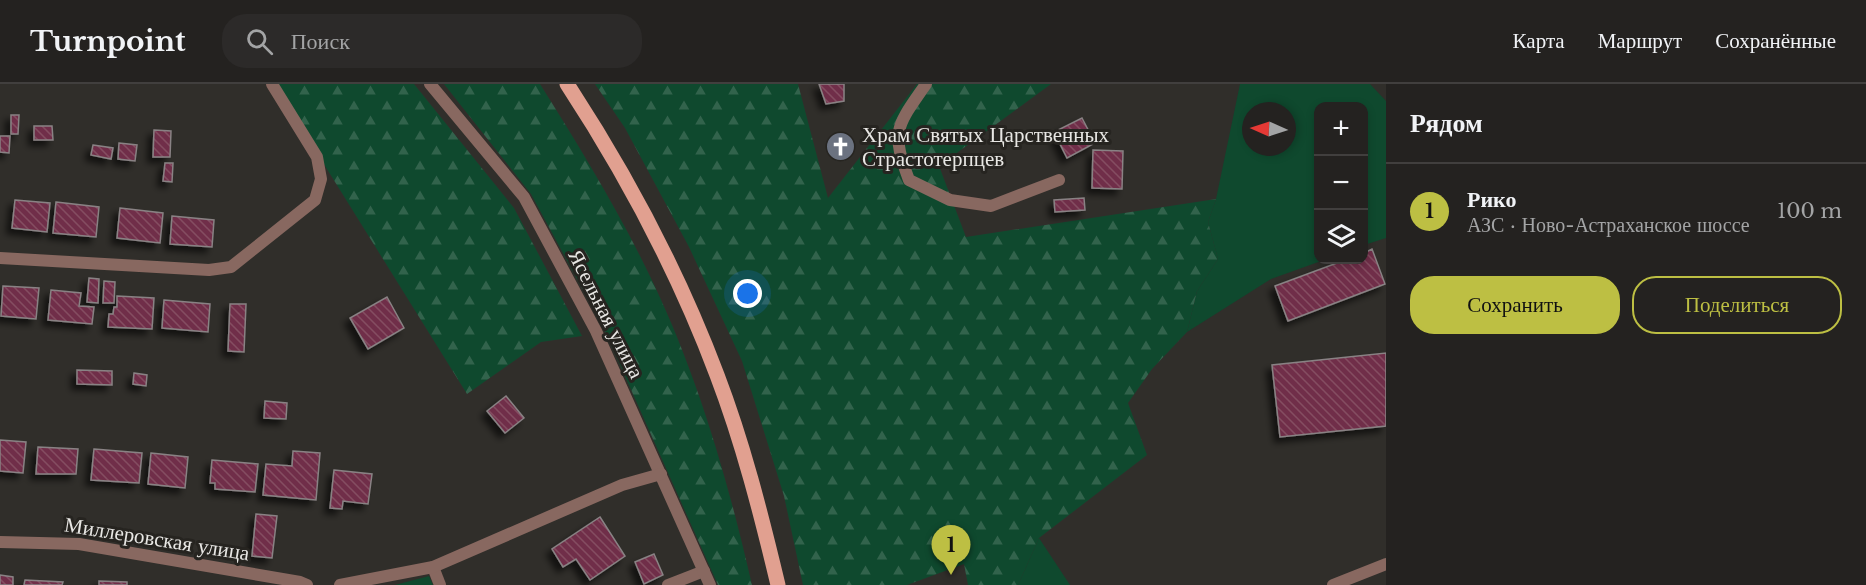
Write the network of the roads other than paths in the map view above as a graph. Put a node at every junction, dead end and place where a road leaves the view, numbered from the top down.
1 (272, 84) edge
2 (430, 84) edge
3 (567, 84) edge
4 (926, 84) edge
5 (1059, 180) dead end
6 (0, 258) edge
7 (661, 474) junction
8 (0, 542) edge
9 (1386, 564) edge
10 (433, 567) junction
11 (704, 571) junction
12 (307, 585) edge
13 (340, 585) edge
14 (440, 585) edge
15 (668, 585) edge
16 (710, 585) edge
17 (778, 585) edge
18 (1334, 585) edge

1 - 6 street
2 - 7 street, Ясельная улица
3 - 17 main road
4 - 5 street
7 - 10 street
7 - 11 street, Ясельная улица
8 - 12 street, Миллеровская улица
9 - 18 street
10 - 13 street
10 - 14 street
11 - 15 street
11 - 16 street, Ясельная улица

